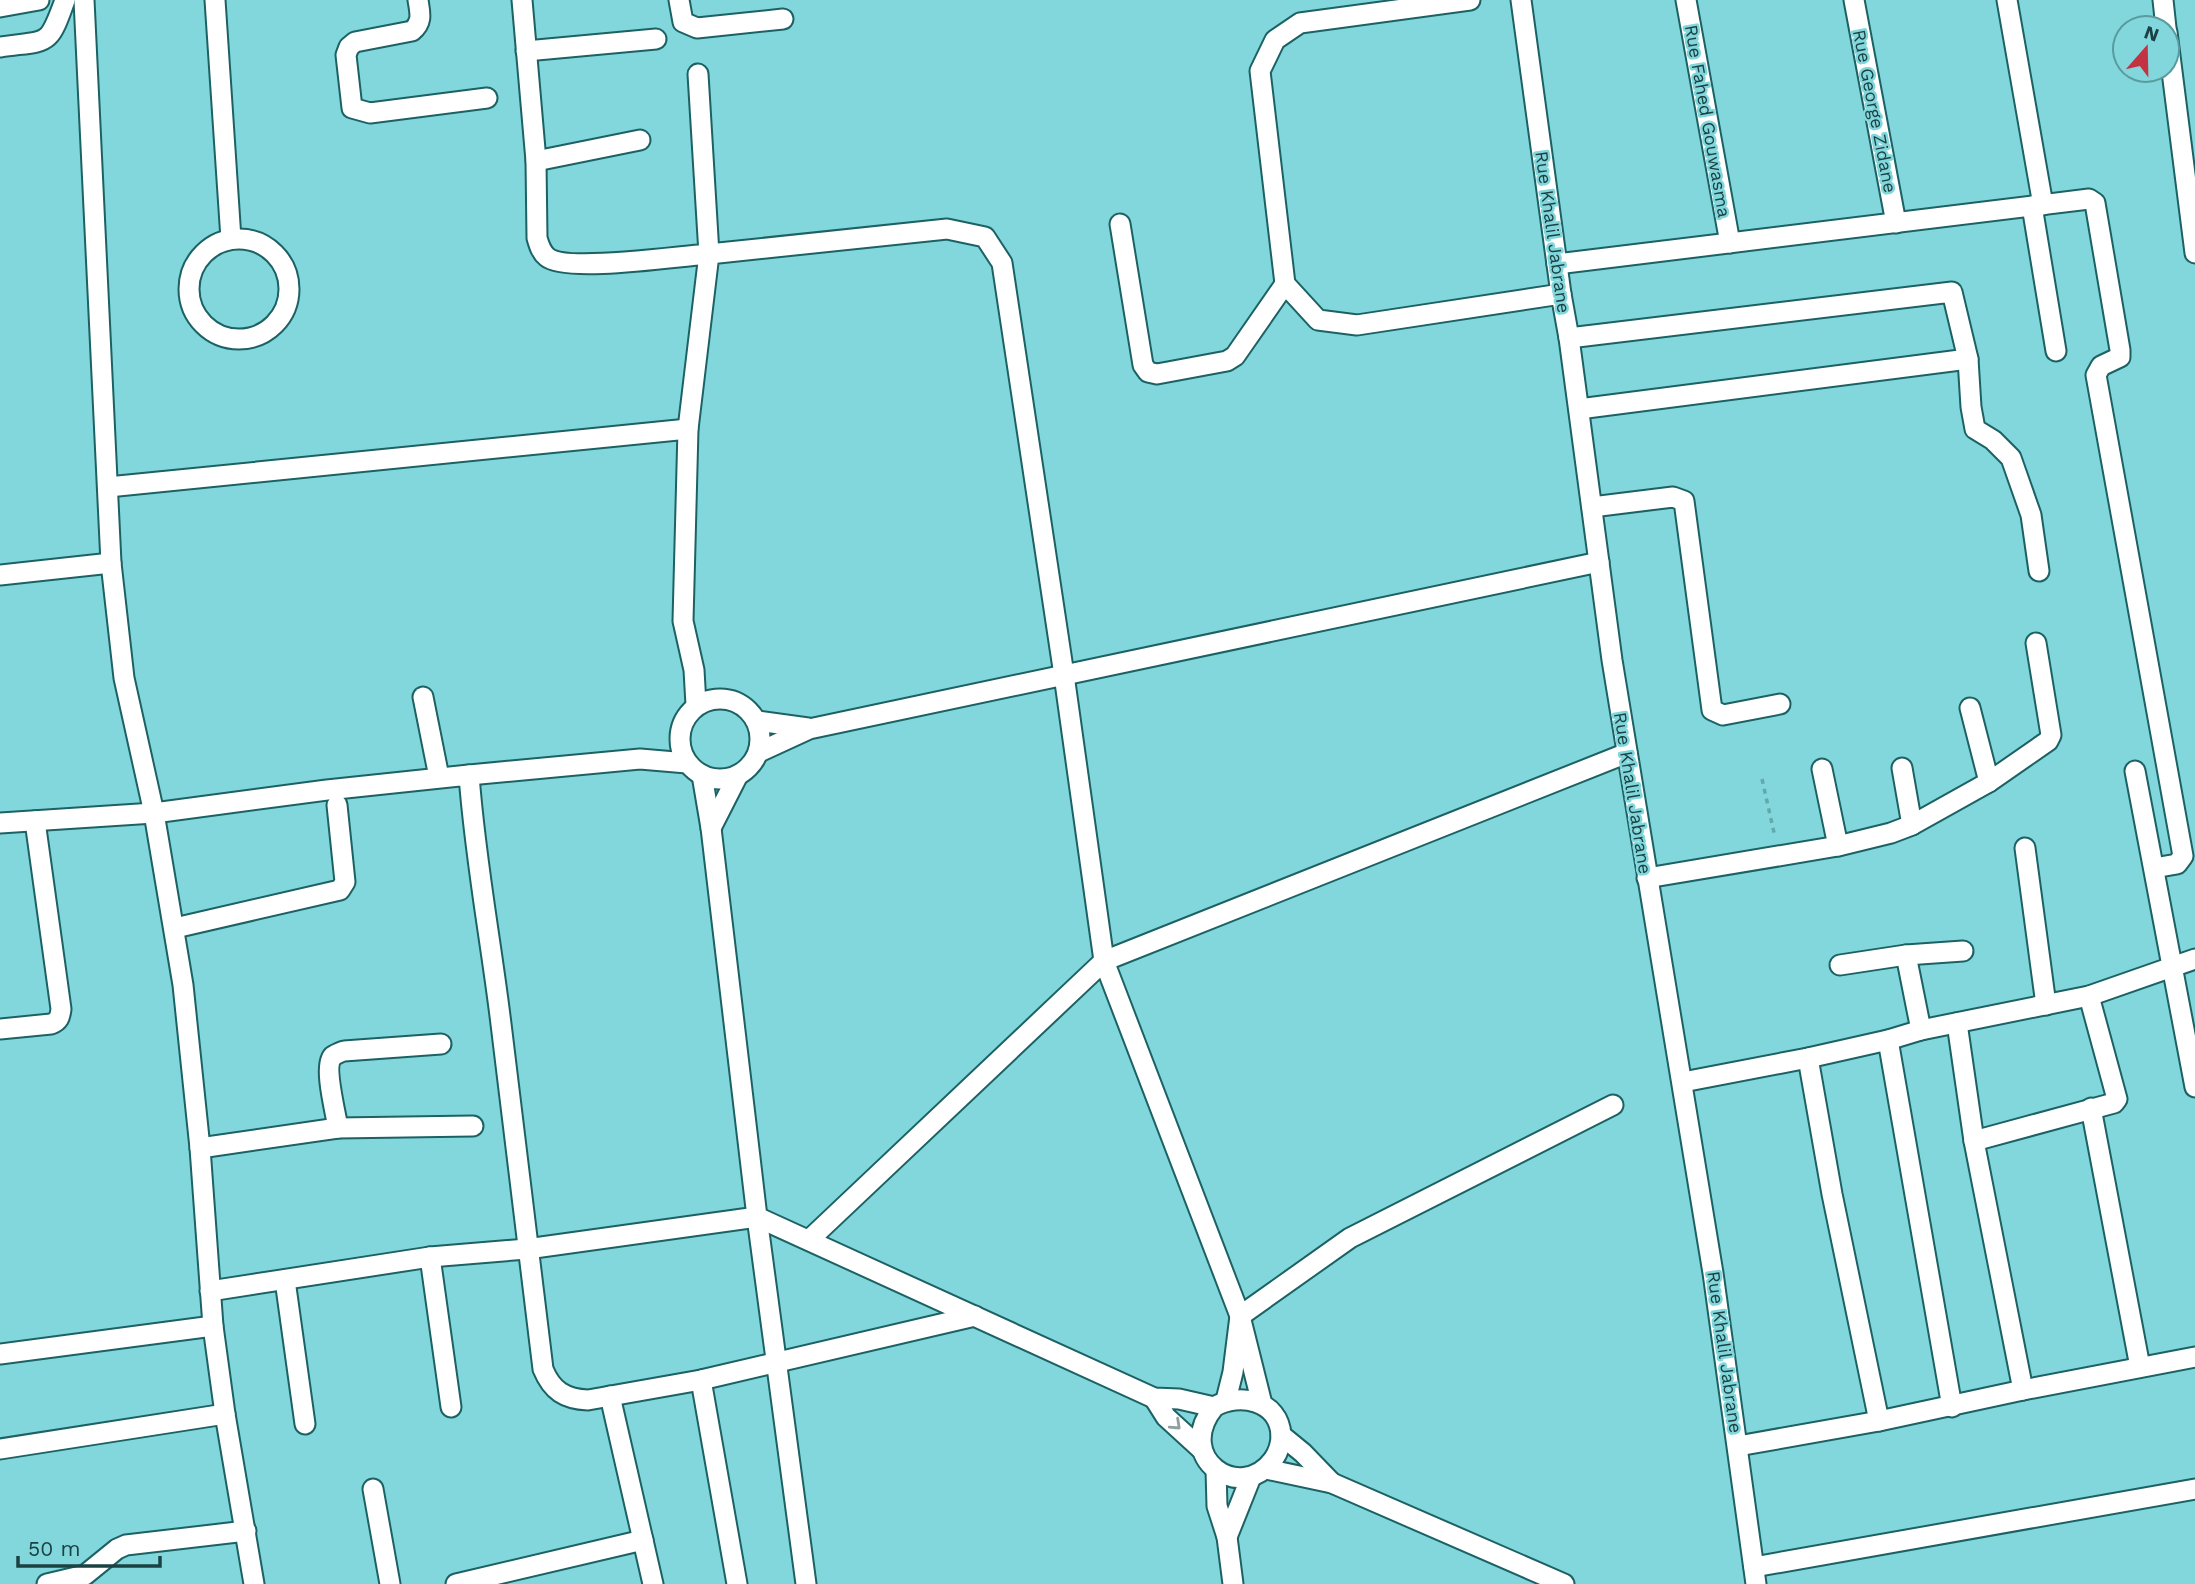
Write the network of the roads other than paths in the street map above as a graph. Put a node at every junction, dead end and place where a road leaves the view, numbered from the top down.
1 (39, 0) edge
2 (65, 0) edge
3 (84, 0) edge
4 (215, 0) edge
5 (418, 0) edge
6 (522, 0) edge
7 (680, 0) edge
8 (1470, 0) edge
9 (1521, 0) edge
10 (1686, 0) edge
11 (1854, 0) edge
12 (2007, 0) edge
13 (0, 7) edge
14 (783, 19) dead end
15 (656, 39) dead end
16 (0, 47) edge
17 (527, 51) junction
18 (698, 74) dead end
19 (2174, 84) edge
20 (487, 97) dead end
21 (640, 140) dead end
22 (536, 161) junction
23 (2038, 206) junction
24 (1896, 223) junction
25 (1120, 224) dead end
26 (231, 239) junction
27 (1730, 243) junction
28 (2195, 246) edge
29 (709, 254) junction
30 (1557, 264) junction
31 (1285, 284) junction
32 (1561, 293) junction
33 (1569, 338) junction
34 (2056, 351) dead end
35 (1968, 359) junction
36 (1579, 409) junction
37 (688, 429) junction
38 (108, 486) junction
39 (1592, 508) junction
40 (1599, 562) junction
41 (111, 563) junction
42 (2039, 571) dead end
43 (0, 575) edge
44 (2036, 643) dead end
45 (694, 670) junction
46 (1064, 675) junction
47 (423, 697) dead end
48 (720, 698) junction
49 (1780, 704) dead end
50 (696, 705) junction
51 (1970, 708) dead end
52 (757, 720) junction
53 (809, 729) junction
54 (679, 738) junction
55 (759, 752) junction
56 (1627, 753) junction
57 (640, 759) junction
58 (1902, 768) dead end
59 (694, 769) junction
60 (1822, 769) dead end
61 (2135, 771) dead end
62 (469, 775) junction
63 (738, 775) junction
64 (439, 777) junction
65 (1989, 782) junction
66 (337, 805) dead end
67 (153, 813) junction
68 (35, 821) junction
69 (0, 823) edge
70 (1912, 825) junction
71 (711, 828) junction
72 (1838, 846) junction
73 (2025, 848) dead end
74 (2154, 868) junction
75 (1647, 878) junction
76 (174, 928) junction
77 (1963, 951) dead end
78 (1906, 955) junction
79 (2195, 959) edge
80 (1104, 961) junction
81 (1840, 965) dead end
82 (2174, 966) junction
83 (2089, 996) junction
84 (2046, 1004) junction
85 (1957, 1023) junction
86 (0, 1029) edge
87 (1921, 1030) junction
88 (1888, 1040) junction
89 (441, 1044) dead end
90 (1808, 1058) junction
91 (1683, 1082) junction
92 (2195, 1087) edge
93 (1614, 1105) dead end
94 (2091, 1108) junction
95 (473, 1126) dead end
96 (338, 1128) junction
97 (1974, 1141) junction
98 (200, 1148) junction
99 (757, 1217) junction
100 (809, 1240) junction
101 (527, 1249) junction
102 (430, 1257) junction
103 (285, 1280) junction
104 (210, 1291) junction
105 (975, 1316) junction
106 (1240, 1316) junction
107 (214, 1326) junction
108 (0, 1354) edge
109 (2195, 1357) edge
110 (777, 1363) junction
111 (2140, 1367) junction
112 (701, 1380) junction
113 (2023, 1390) junction
114 (610, 1396) junction
115 (1153, 1398) junction
116 (1220, 1404) junction
117 (1262, 1404) junction
118 (451, 1407) dead end
119 (1952, 1407) junction
120 (225, 1414) junction
121 (1879, 1421) junction
122 (305, 1424) dead end
123 (1281, 1435) junction
124 (1738, 1446) junction
125 (0, 1449) edge
126 (1201, 1449) junction
127 (1216, 1470) junction
128 (1259, 1473) junction
129 (1332, 1483) junction
130 (373, 1489) dead end
131 (2195, 1489) edge
132 (246, 1531) junction
133 (1227, 1537) junction
134 (643, 1540) junction
135 (1755, 1576) edge
136 (47, 1584) edge
137 (254, 1584) edge
138 (390, 1584) edge
139 (456, 1584) edge
140 (653, 1584) edge
141 (737, 1584) edge
142 (806, 1584) edge
143 (1233, 1584) edge
144 (1564, 1584) edge

1 - 13 street
2 - 16 street
3 - 38 street
4 - 26 street
5 - 20 street
6 - 17 street
7 - 14 street
8 - 31 street
9 - 30 street, Rue Khalil Jabrane
10 - 27 street, Rue Fahed Gouwasma
11 - 24 street, Rue George Zidane
12 - 23 street
15 - 17 street
17 - 22 street
18 - 29 street
19 - 28 street
21 - 22 street
22 - 29 street
23 - 24 street
23 - 34 street
23 - 74 street
24 - 27 street
25 - 31 street
26 - 26 street
27 - 30 street
29 - 37 street
29 - 46 street
30 - 32 street, Rue Khalil Jabrane
31 - 32 street
32 - 33 street, Rue Khalil Jabrane
33 - 35 street
33 - 36 street, Rue Khalil Jabrane
35 - 36 street
35 - 42 street
36 - 39 street, Rue Khalil Jabrane
37 - 38 street
37 - 45 street
38 - 41 street
39 - 40 street, Rue Khalil Jabrane
39 - 49 street
40 - 46 street
40 - 56 street, Rue Khalil Jabrane
41 - 43 street
41 - 67 street
44 - 65 street
45 - 48 street
45 - 50 street
46 - 53 street
46 - 80 street
47 - 64 street
48 - 50 street
48 - 52 street
50 - 54 street
51 - 65 street
52 - 53 street
52 - 55 street
53 - 55 street
54 - 57 street
54 - 59 street
55 - 63 street
56 - 75 street, Rue Khalil Jabrane
56 - 80 street
57 - 59 street
57 - 62 street
58 - 70 street
59 - 63 street
59 - 71 street
60 - 72 street
61 - 74 street
62 - 64 street
62 - 101 street
63 - 71 street
64 - 67 street
65 - 70 street
66 - 76 street
67 - 68 street
67 - 76 street
68 - 69 street
68 - 86 street
70 - 72 street
71 - 99 street
72 - 75 street
73 - 84 street
74 - 82 street
75 - 91 street, Rue Khalil Jabrane
76 - 98 street
77 - 78 street
78 - 81 street
78 - 87 street
79 - 82 street
80 - 100 street
80 - 106 street
82 - 83 street
82 - 92 street
83 - 84 street
83 - 94 street
84 - 85 street
85 - 87 street
85 - 97 street
87 - 88 street
88 - 90 street
88 - 119 street
89 - 96 street
90 - 91 street
90 - 121 street
91 - 124 street, Rue Khalil Jabrane
93 - 106 street
94 - 97 street
94 - 111 street
95 - 96 street
96 - 98 street
97 - 113 street
98 - 104 street
99 - 100 street
99 - 101 street
99 - 110 street
100 - 105 street
101 - 102 street
101 - 114 street
102 - 103 street
102 - 118 street
103 - 104 street
103 - 122 street
104 - 107 street
105 - 110 street
105 - 115 street
106 - 116 street
106 - 117 street
107 - 108 street
107 - 120 street
109 - 111 street
110 - 112 street
110 - 142 street
111 - 113 street
112 - 114 street
112 - 141 street
113 - 119 street
114 - 134 street
115 - 116 street
115 -> 126 street
116 - 117 street
116 - 126 street
117 - 123 street
119 - 121 street
120 - 125 street
120 - 132 street
121 - 124 street
123 - 128 street
123 - 129 street
124 - 135 street, Rue Khalil Jabrane
126 - 127 street
127 - 128 street
127 - 133 street
128 - 129 street
128 - 133 street
129 - 144 street
130 - 138 street
131 - 135 street
132 - 136 street
132 - 137 street
133 - 143 street
134 - 139 street
134 - 140 street

